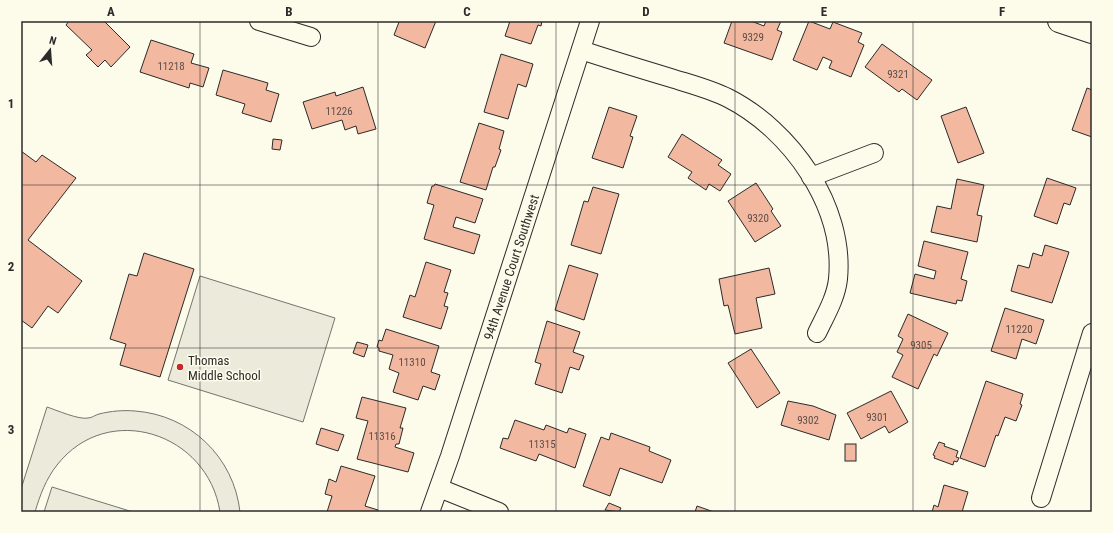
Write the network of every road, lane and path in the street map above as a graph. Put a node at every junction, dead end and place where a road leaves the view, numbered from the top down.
1 (259, 21) edge
2 (590, 21) edge
3 (1059, 21) edge
4 (1092, 32) edge
5 (311, 37) dead end
6 (581, 50) junction
7 (874, 153) dead end
8 (811, 177) junction
9 (817, 332) dead end
10 (1092, 333) edge
11 (439, 488) junction
12 (1040, 498) dead end
13 (430, 512) edge
14 (499, 512) edge

1 - 5 street
2 - 6 street, 94th Avenue Court Southwest
3 - 4 street
6 - 8 street
6 - 11 street, 94th Avenue Court Southwest
7 - 8 street
8 - 9 street
10 - 12 street
11 - 13 street, 94th Avenue Court Southwest
11 - 14 street

